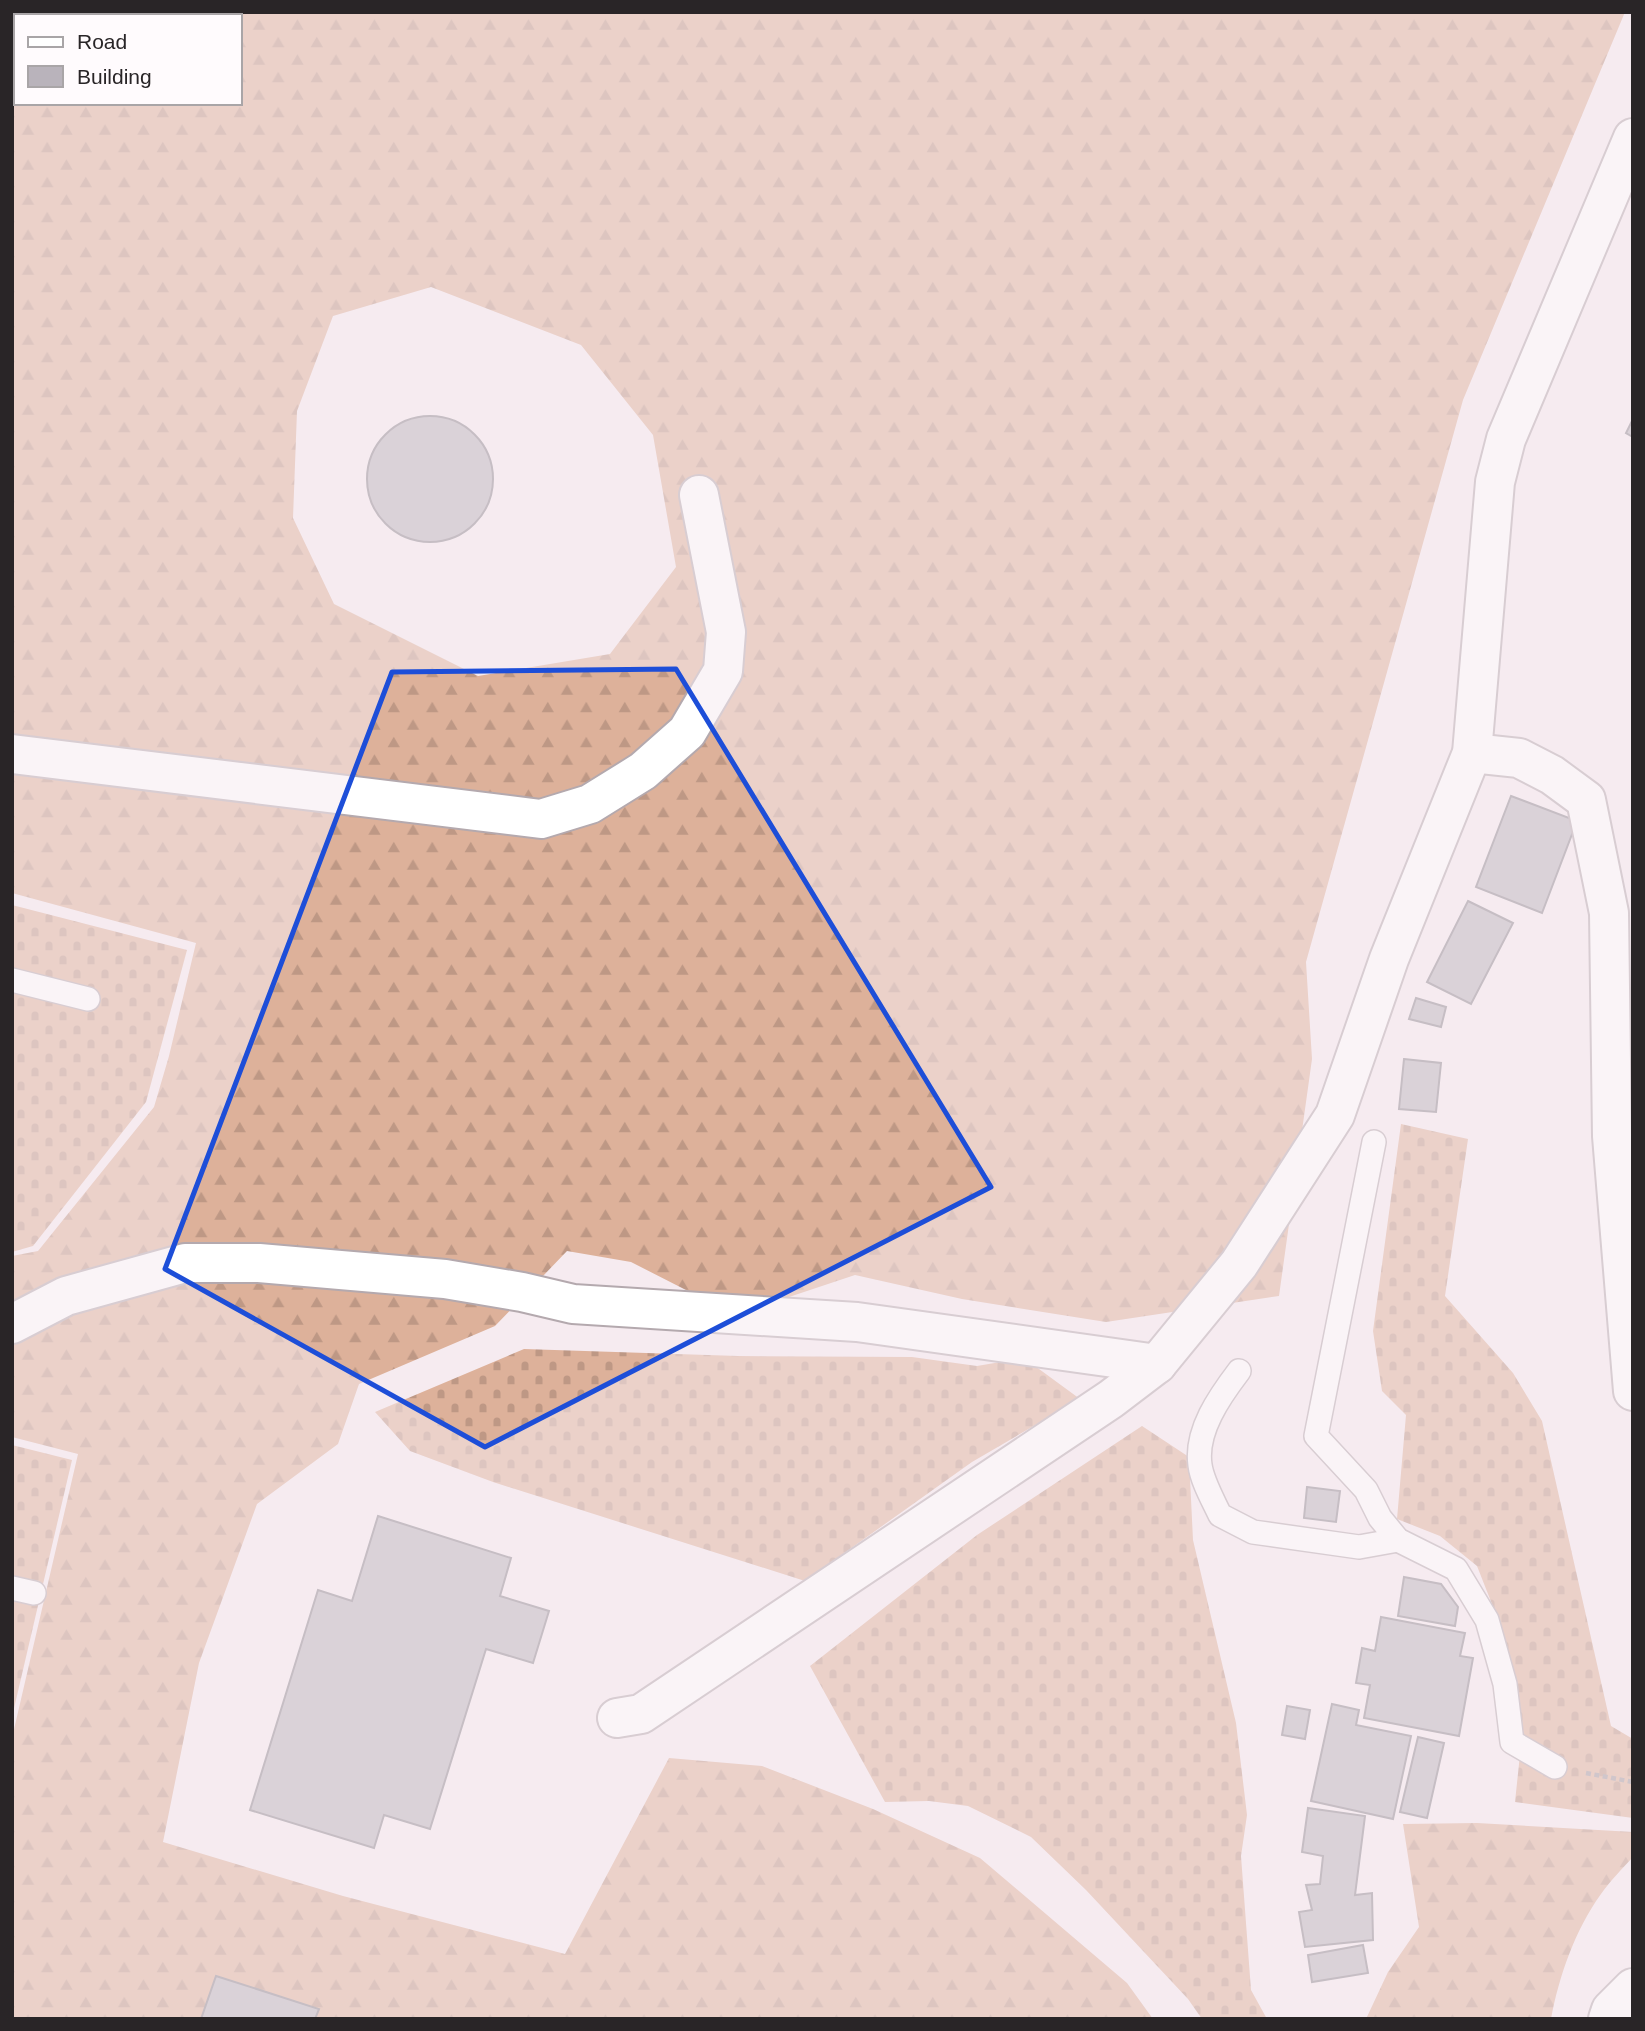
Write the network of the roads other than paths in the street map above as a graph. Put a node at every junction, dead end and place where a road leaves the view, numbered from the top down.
1 (1633, 138) edge
2 (699, 495) dead end
3 (1472, 753) junction
4 (12, 754) edge
5 (12, 980) edge
6 (88, 999) dead end
7 (1374, 1142) dead end
8 (12, 1324) edge
9 (1157, 1364) junction
10 (1239, 1371) dead end
11 (1633, 1391) edge
12 (1398, 1540) junction
13 (617, 1718) dead end
14 (1555, 1767) road end

1 - 3 street
2 - 4 street
3 - 9 street
3 - 11 street
5 - 6 lane
7 - 12 lane
8 - 9 street
9 - 13 street
10 - 12 lane
12 - 14 lane

